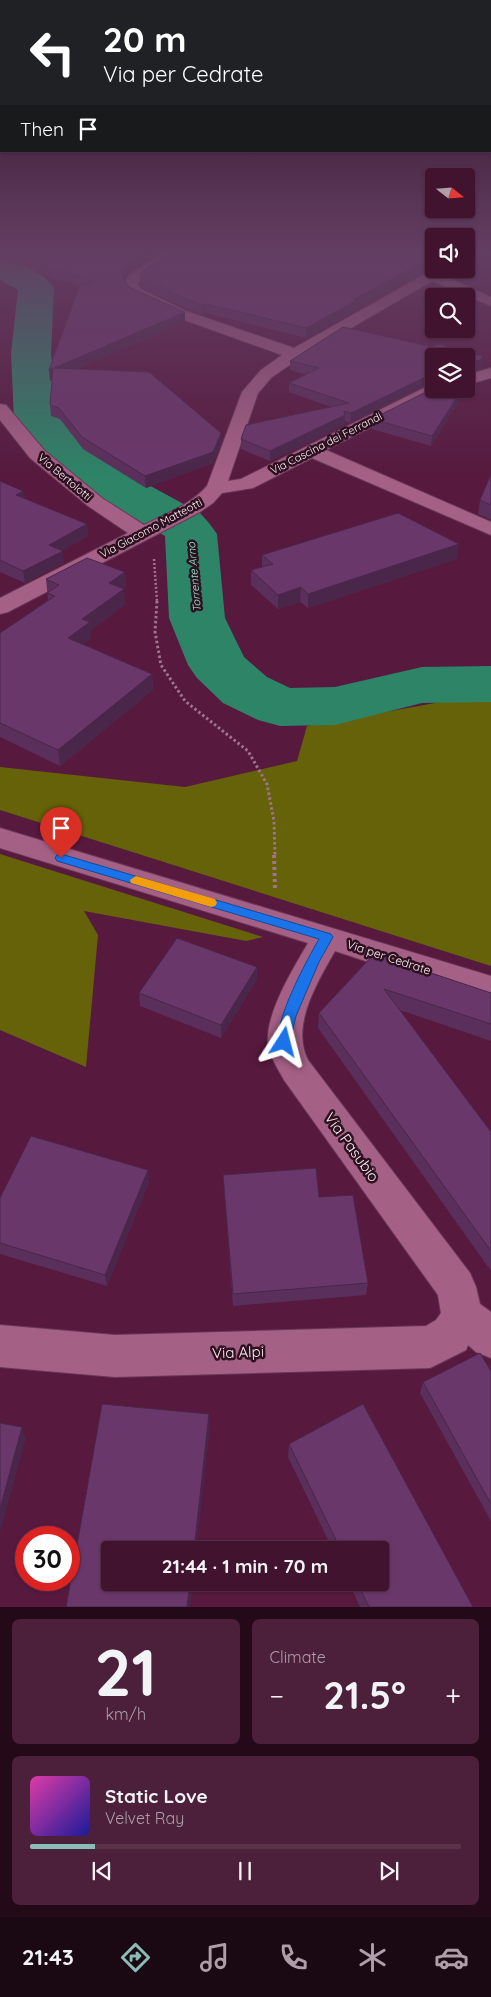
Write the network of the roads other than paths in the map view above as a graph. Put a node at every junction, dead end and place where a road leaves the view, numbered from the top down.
1 (218, 327) edge
2 (342, 327) edge
3 (296, 354) junction
4 (491, 373) edge
5 (475, 377) edge
6 (425, 393) edge
7 (0, 409) edge
8 (312, 451) junction
9 (216, 488) junction
10 (491, 529) edge
11 (148, 530) junction
12 (0, 607) edge
13 (0, 838) edge
14 (327, 937) junction
15 (491, 989) edge
16 (477, 1327) edge
17 (0, 1346) edge

1 - 3 street
2 - 3 street, Via Giacomo Matteotti
3 - 9 street, Via Giacomo Matteotti
4 - 5 street
6 - 8 street, Via Cascina dei Ferrandi
7 - 11 street, Via Bertolotti
8 - 9 street, Via Cascina dei Ferrandi
8 - 10 street
9 - 11 street, Via Giacomo Matteotti
11 - 12 street, Via Giacomo Matteotti
13 - 14 street, Via per Cedrate
14 - 15 street, Via per Cedrate
14 - 16 street, Via Pasubio
16 - 17 street, Via Alpi

